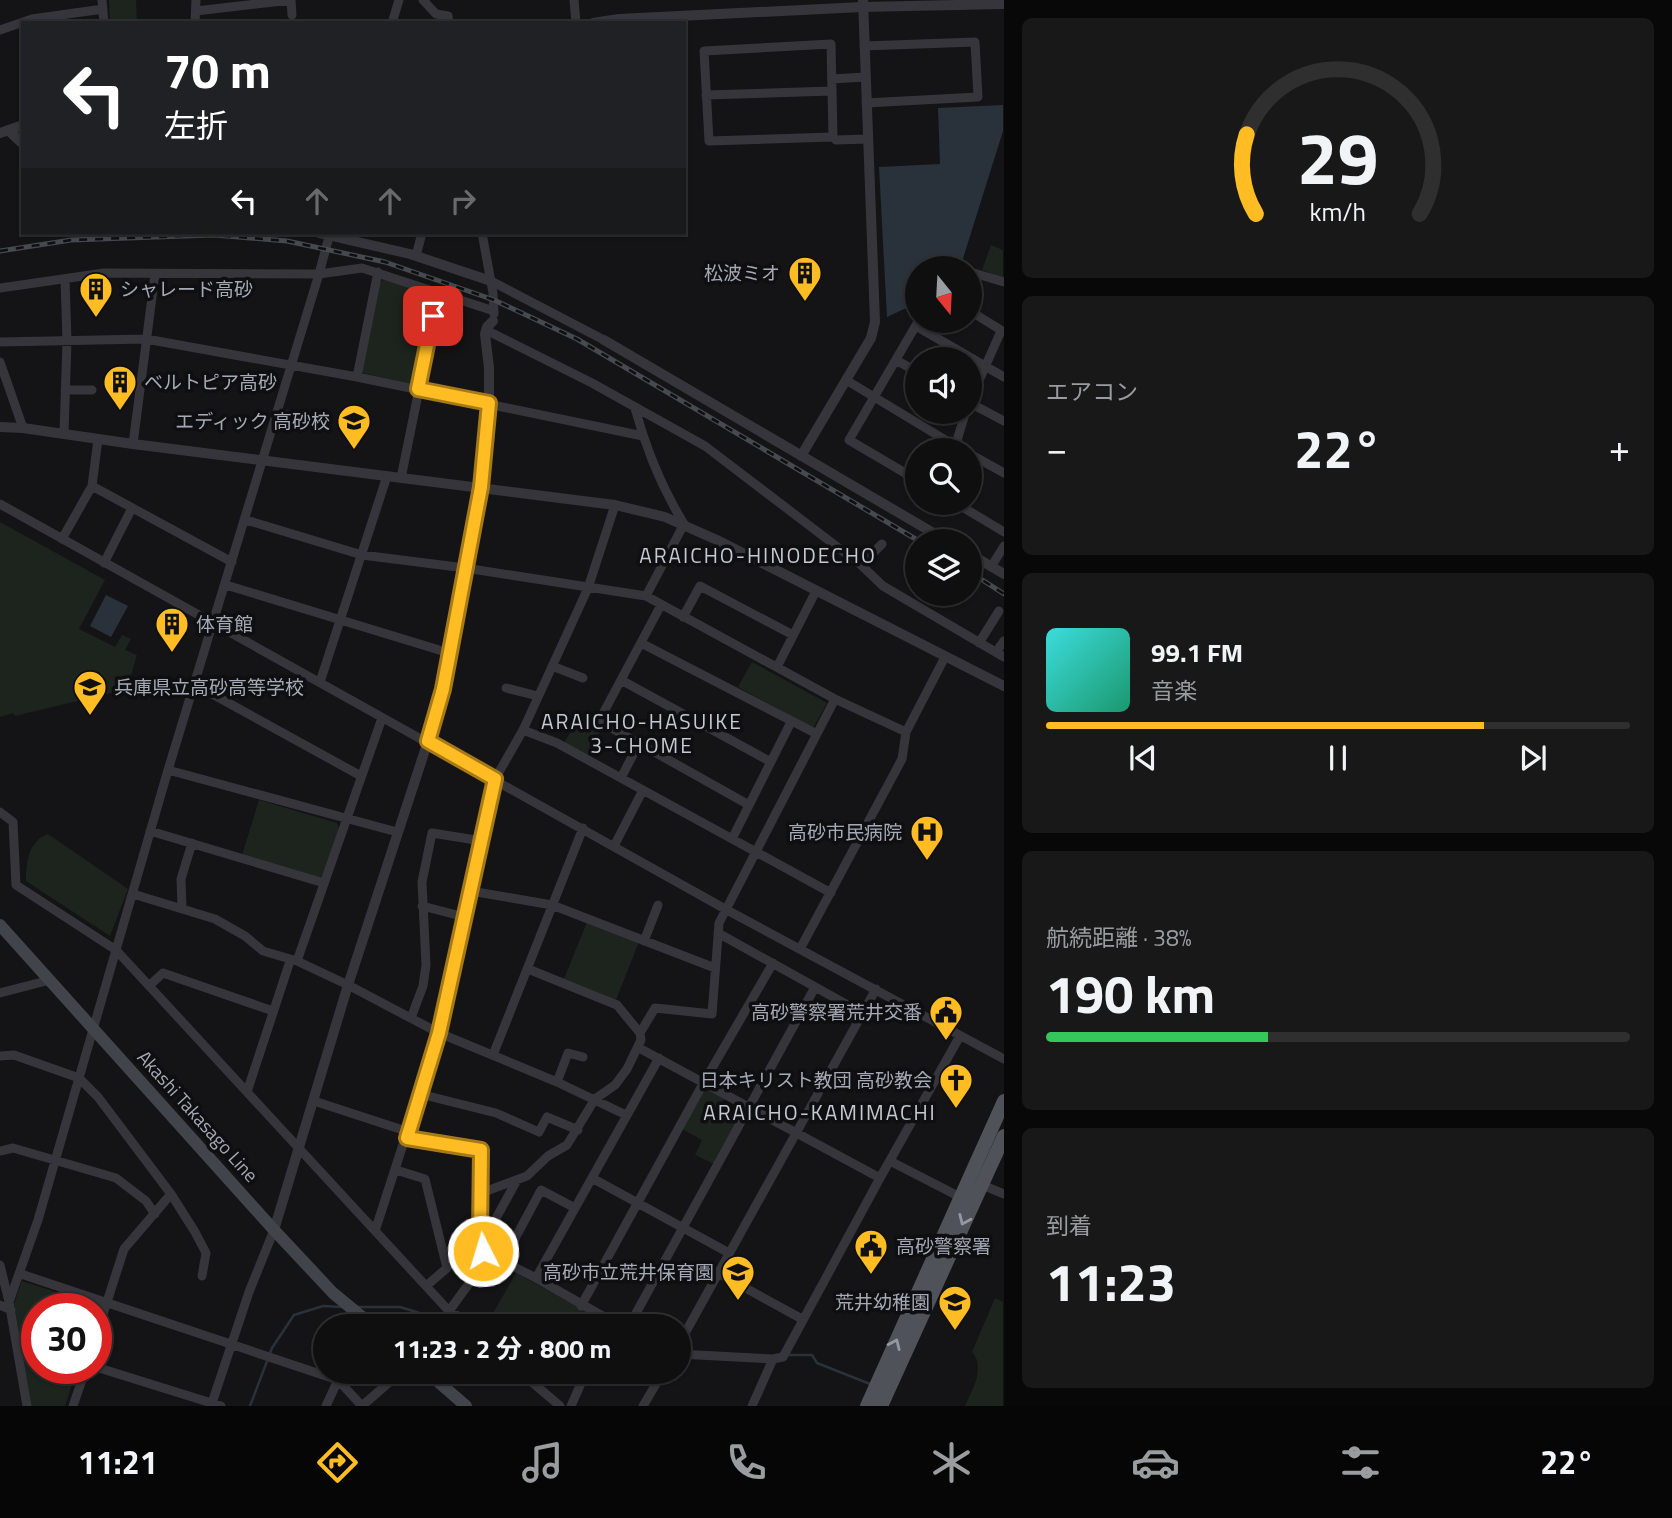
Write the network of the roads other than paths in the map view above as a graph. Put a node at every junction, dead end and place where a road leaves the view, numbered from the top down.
1 (196, 0) edge
2 (399, 0) edge
3 (423, 0) edge
4 (574, 0) edge
5 (862, 4) edge
6 (1003, 4) edge
7 (102, 5) edge
8 (816, 5) edge
9 (769, 6) edge
10 (196, 10) junction
11 (292, 15) dead end
12 (26, 21) edge
13 (195, 21) edge
14 (393, 21) edge
15 (449, 21) edge
16 (576, 21) edge
17 (606, 21) edge
18 (21, 23) edge
19 (0, 30) edge
20 (864, 46) junction
21 (865, 77) junction
22 (832, 79) junction
23 (832, 91) junction
24 (706, 95) junction
25 (866, 103) junction
26 (21, 126) edge
27 (4, 132) edge
28 (833, 137) junction
29 (868, 139) junction
30 (21, 143) edge
31 (326, 235) edge
32 (341, 235) edge
33 (421, 235) edge
34 (482, 235) edge
35 (364, 238) edge
36 (416, 256) junction
37 (378, 272) junction
38 (155, 274) junction
39 (319, 274) junction
40 (982, 276) edge
41 (65, 279) junction
42 (491, 281) junction
43 (1003, 282) edge
44 (0, 288) edge
45 (439, 291) junction
46 (494, 316) junction
47 (982, 319) edge
48 (486, 330) junction
49 (1002, 332) edge
50 (912, 333) edge
51 (933, 333) edge
52 (146, 339) junction
53 (67, 341) junction
54 (604, 341) joint
55 (0, 342) edge
56 (896, 360) junction
57 (0, 362) edge
58 (290, 365) junction
59 (905, 365) edge
60 (985, 367) junction
61 (982, 374) edge
62 (357, 377) junction
63 (1003, 377) edge
64 (846, 380) junction
65 (418, 389) junction
66 (65, 390) junction
67 (92, 390) dead end
68 (874, 397) junction
69 (489, 403) junction
70 (635, 408) junction
71 (982, 409) edge
72 (277, 412) junction
73 (1003, 421) edge
74 (316, 422) dead end
75 (0, 427) edge
76 (23, 428) junction
77 (64, 433) junction
78 (643, 436) junction
79 (939, 438) edge
80 (98, 439) junction
81 (133, 444) junction
82 (802, 456) junction
83 (262, 460) junction
84 (982, 461) edge
85 (905, 473) edge
86 (1003, 473) edge
87 (387, 476) junction
88 (401, 478) junction
89 (92, 486) junction
90 (481, 487) junction
91 (0, 504) edge
92 (615, 505) junction
93 (132, 508) junction
94 (975, 515) edge
95 (246, 520) junction
96 (684, 524) junction
97 (927, 529) edge
98 (1003, 532) edge
99 (62, 539) junction
100 (1003, 546) edge
101 (891, 552) dead end
102 (362, 555) junction
103 (982, 561) edge
104 (104, 562) junction
105 (232, 562) junction
106 (861, 565) junction
107 (991, 567) junction
108 (465, 568) junction
109 (1003, 574) edge
110 (226, 585) junction
111 (587, 588) junction
112 (816, 591) junction
113 (646, 596) junction
114 (661, 605) junction
115 (999, 611) dead end
116 (683, 617) junction
117 (341, 620) junction
118 (212, 624) junction
119 (793, 635) junction
120 (1003, 641) edge
121 (641, 643) junction
122 (979, 643) junction
123 (449, 653) junction
124 (1000, 654) edge
125 (945, 657) junction
126 (552, 666) junction
127 (777, 667) junction
128 (583, 678) dead end
129 (621, 680) junction
130 (320, 682) junction
131 (194, 684) junction
132 (1003, 686) edge
133 (506, 688) dead end
134 (538, 696) junction
135 (835, 699) junction
136 (382, 719) junction
137 (791, 722) junction
138 (523, 730) junction
139 (906, 732) junction
140 (817, 734) junction
141 (428, 741) junction
142 (638, 745) junction
143 (771, 762) junction
144 (169, 770) junction
145 (361, 776) junction
146 (621, 778) junction
147 (495, 779) junction
148 (643, 790) junction
149 (749, 805) junction
150 (0, 813) edge
151 (345, 819) junction
152 (583, 828) junction
153 (150, 831) junction
154 (397, 832) junction
155 (732, 839) junction
156 (482, 841) junction
157 (192, 843) junction
158 (614, 846) junction
159 (756, 852) junction
160 (324, 883) junction
161 (471, 891) junction
162 (831, 893) junction
163 (132, 894) junction
164 (552, 905) junction
165 (658, 905) dead end
166 (422, 906) junction
167 (182, 907) junction
168 (727, 910) junction
169 (465, 917) junction
170 (0, 925) edge
171 (718, 933) junction
172 (644, 941) junction
173 (800, 948) junction
174 (116, 950) junction
175 (293, 961) junction
176 (773, 963) junction
177 (715, 968) junction
178 (527, 969) junction
179 (50, 980) junction
180 (150, 985) junction
181 (348, 985) junction
182 (815, 987) junction
183 (876, 989) junction
184 (0, 993) edge
185 (273, 1011) junction
186 (862, 1013) junction
187 (411, 1018) junction
188 (94, 1028) junction
189 (439, 1033) junction
190 (640, 1033) junction
191 (960, 1036) junction
192 (639, 1048) junction
193 (493, 1055) junction
194 (0, 1056) edge
195 (583, 1057) dead end
196 (659, 1058) junction
197 (1003, 1059) edge
198 (79, 1078) junction
199 (557, 1082) junction
200 (704, 1082) junction
201 (247, 1092) junction
202 (420, 1094) junction
203 (595, 1099) junction
204 (314, 1101) junction
205 (1003, 1101) edge
206 (749, 1107) junction
207 (626, 1115) junction
208 (578, 1130) junction
209 (796, 1133) junction
210 (408, 1135) junction
211 (1003, 1136) edge
212 (300, 1149) junction
213 (0, 1151) edge
214 (54, 1160) junction
215 (890, 1161) junction
216 (396, 1170) junction
217 (592, 1178) junction
218 (880, 1178) junction
219 (517, 1180) junction
220 (980, 1184) junction
221 (481, 1193) junction
222 (171, 1194) junction
223 (1003, 1194) edge
224 (960, 1197) junction
225 (637, 1203) junction
226 (575, 1208) junction
227 (155, 1214) junction
228 (682, 1228) junction
229 (274, 1230) junction
230 (375, 1231) junction
231 (483, 1246) junction
232 (729, 1253) junction
233 (503, 1261) junction
234 (0, 1265) edge
235 (718, 1273) junction
236 (21, 1274) junction
237 (202, 1276) dead end
238 (536, 1278) junction
239 (426, 1286) junction
240 (77, 1293) edge
241 (110, 1293) edge
242 (7, 1305) edge
243 (112, 1305) edge
244 (581, 1306) junction
245 (449, 1311) junction
246 (358, 1314) edge
247 (453, 1314) edge
248 (592, 1314) edge
249 (635, 1314) edge
250 (802, 1319) junction
251 (691, 1322) edge
252 (233, 1343) junction
253 (691, 1355) edge
254 (773, 1359) junction
255 (313, 1371) edge
256 (112, 1372) edge
257 (81, 1384) edge
258 (336, 1384) edge
259 (342, 1384) edge
260 (387, 1384) edge
261 (441, 1384) edge
262 (534, 1384) edge
263 (581, 1384) edge
264 (656, 1384) edge
265 (214, 1405) edge
266 (875, 1405) edge
267 (27, 1406) edge
268 (73, 1406) edge
269 (326, 1406) edge
270 (466, 1406) edge
271 (560, 1406) edge
272 (571, 1406) edge
273 (643, 1406) edge
274 (752, 1406) edge

1 - 10 street
2 - 14 street
3 - 15 street
4 - 16 street
5 - 6 street
5 - 8 street
5 - 20 street
7 - 12 street
8 - 9 street
9 - 17 street
10 - 11 street
10 - 13 street
18 - 19 street
20 - 21 street
20 - 25 street
21 - 22 street
21 - 25 street
22 - 23 street
22 - 24 street
23 - 24 street
23 - 28 street
24 - 28 street
25 - 29 street
26 - 27 street
27 - 30 street
28 - 29 street
29 - 64 street
31 - 39 street
32 - 35 street
33 - 36 street
34 - 42 street
35 - 36 street
36 - 42 street
37 - 39 street
37 - 45 street
37 - 62 street
38 - 39 street
38 - 41 street
38 - 52 street
39 - 58 street
40 - 43 street
41 - 44 street
41 - 53 street
42 - 46 street
42 - 54 street
45 - 46 street
45 - 65 street
46 - 48 street
47 - 49 street
48 - 69 street
48 - 70 street
49 - 60 street
50 - 56 street
51 - 60 street
52 - 53 street
52 - 58 street
52 - 81 street
53 - 55 street
53 - 66 street
54 - 82 street
56 - 59 street
56 - 68 street
57 - 76 street
58 - 62 street
58 - 72 street
60 - 61 street
60 - 63 street
62 - 65 street
64 - 68 street
64 - 82 street
65 - 69 street
65 - 88 street
66 - 67 street
66 - 77 street
68 - 79 street
68 - 85 street
69 - 78 street
69 - 90 street
70 - 78 street
70 - 106 street
71 - 73 street
72 - 74 street
72 - 83 street
75 - 76 street
76 - 77 street
77 - 80 street
78 - 96 street
80 - 81 street
80 - 89 street
81 - 83 street
82 - 97 street
83 - 87 street
83 - 95 street
84 - 86 street
87 - 88 street
87 - 102 street
88 - 90 street
89 - 93 street
89 - 99 street
90 - 92 street
90 - 108 street
91 - 99 street
92 - 96 street
92 - 111 street
93 - 104 street
93 - 105 street
94 - 98 street
95 - 102 street
95 - 105 street
96 - 112 street
96 - 113 street
99 - 104 street
100 - 107 street
101 - 106 street
102 - 108 street
102 - 117 street
103 - 107 street
104 - 118 street
105 - 110 street
106 - 122 street
107 - 109 street
108 - 111 street
108 - 123 street
110 - 117 street
110 - 118 street
111 - 113 street
111 - 126 street
112 - 119 street
112 - 125 street
113 - 114 street
114 - 116 street
114 - 121 street
115 - 122 street
116 - 119 street
116 - 127 street
117 - 123 street
117 - 130 street
118 - 130 street
118 - 131 street
119 - 127 street
120 - 124 street
121 - 129 street
121 - 137 street
122 - 124 street
123 - 141 street
125 - 132 street
125 - 139 street
126 - 128 street
126 - 134 street
127 - 135 street
129 - 142 street
129 - 143 street
130 - 136 street
131 - 144 street
131 - 145 street
133 - 134 street
134 - 138 street
135 - 139 street
135 - 140 street
136 - 141 street
136 - 145 street
137 - 140 street
137 - 143 street
138 - 146 street
138 - 147 street
139 - 162 street
140 - 159 street
141 - 147 street
141 - 154 street
142 - 146 street
142 - 149 street
143 - 149 street
144 - 151 street
144 - 153 street
145 - 151 street
146 - 148 street
147 - 152 street
147 - 156 street
148 - 155 street
148 - 158 street
149 - 155 street
150 - 174 street
151 - 154 street
151 - 160 street
152 - 158 street
152 - 164 street
153 - 157 street
153 - 163 street
154 - 181 street
155 - 159 street
156 - 161 street
156 - 166 street
157 - 160 street
157 - 167 street
158 - 168 street
159 - 162 street
159 - 168 street
160 - 175 street
161 - 164 street
161 - 169 street
162 - 173 street
163 - 167 street
163 - 174 street
164 - 172 street
164 - 178 street
165 - 172 street
166 - 169 street
166 - 187 street
167 - 175 street
168 - 171 street
168 - 173 street
169 - 189 street
170 - 179 main road, Akashi Takasago Line
171 - 176 street
171 - 177 street
172 - 177 street
173 - 183 street
174 - 180 street
174 - 188 street
175 - 181 street
175 - 185 street
176 - 182 street
176 - 200 street
177 - 190 street
178 - 190 street
178 - 193 street
179 - 184 street
179 - 188 main road, Akashi Takasago Line
180 - 185 street
180 - 201 street
181 - 187 street
181 - 204 street
182 - 186 street
182 - 206 street
183 - 186 street
183 - 191 street
185 - 201 street
186 - 209 street
187 - 189 street
188 - 198 street
188 - 229 main road, Akashi Takasago Line
189 - 193 street
189 - 202 street
190 - 192 street
191 - 197 street
191 - 215 street
192 - 196 street
192 - 203 street
193 - 199 street
194 - 198 street
195 - 199 street
196 - 200 street
196 - 207 street
198 - 214 street
198 - 222 street
199 - 203 street
200 - 206 street
200 - 225 street
201 - 212 street
202 - 208 street
202 - 210 street
203 - 207 street
203 - 208 street
204 - 210 street
204 - 212 street
205 - 224 main road
206 - 209 street
206 - 228 street
207 - 217 street
208 - 219 street
209 - 218 street
209 - 232 street
210 - 216 street
210 - 221 street
211 - 220 main road
212 - 229 street
212 - 230 street
213 - 214 street
214 - 227 street
214 - 236 street
215 - 218 street
215 - 224 street
216 - 230 street
216 - 239 street
217 - 225 street
217 - 226 street
218 - 250 street
219 - 221 street
219 - 231 street
220 - 223 street
220 -> 266 main road
221 - 231 street
222 - 227 street
222 - 237 street
266 -> 224 main road
225 - 228 street
225 - 244 street
226 - 233 street
226 - 238 street
227 - 241 street
228 - 232 street
228 - 249 street
229 - 246 main road, Akashi Takasago Line
229 - 252 street
230 - 239 street
231 - 233 street
231 - 245 street
232 - 235 street
233 - 238 street
234 - 242 street
235 - 250 street
235 - 251 street
236 - 240 street
236 - 242 street
238 - 244 street
239 - 245 street
242 - 267 street
243 - 252 street
244 - 248 street
245 - 247 street
250 - 254 street
252 - 255 street
252 - 265 street
253 - 254 street
254 - 274 street
256 - 265 street
257 - 268 street
258 - 269 street
259 - 260 street
261 - 270 main road
262 - 271 street
263 - 272 street
264 - 273 street

